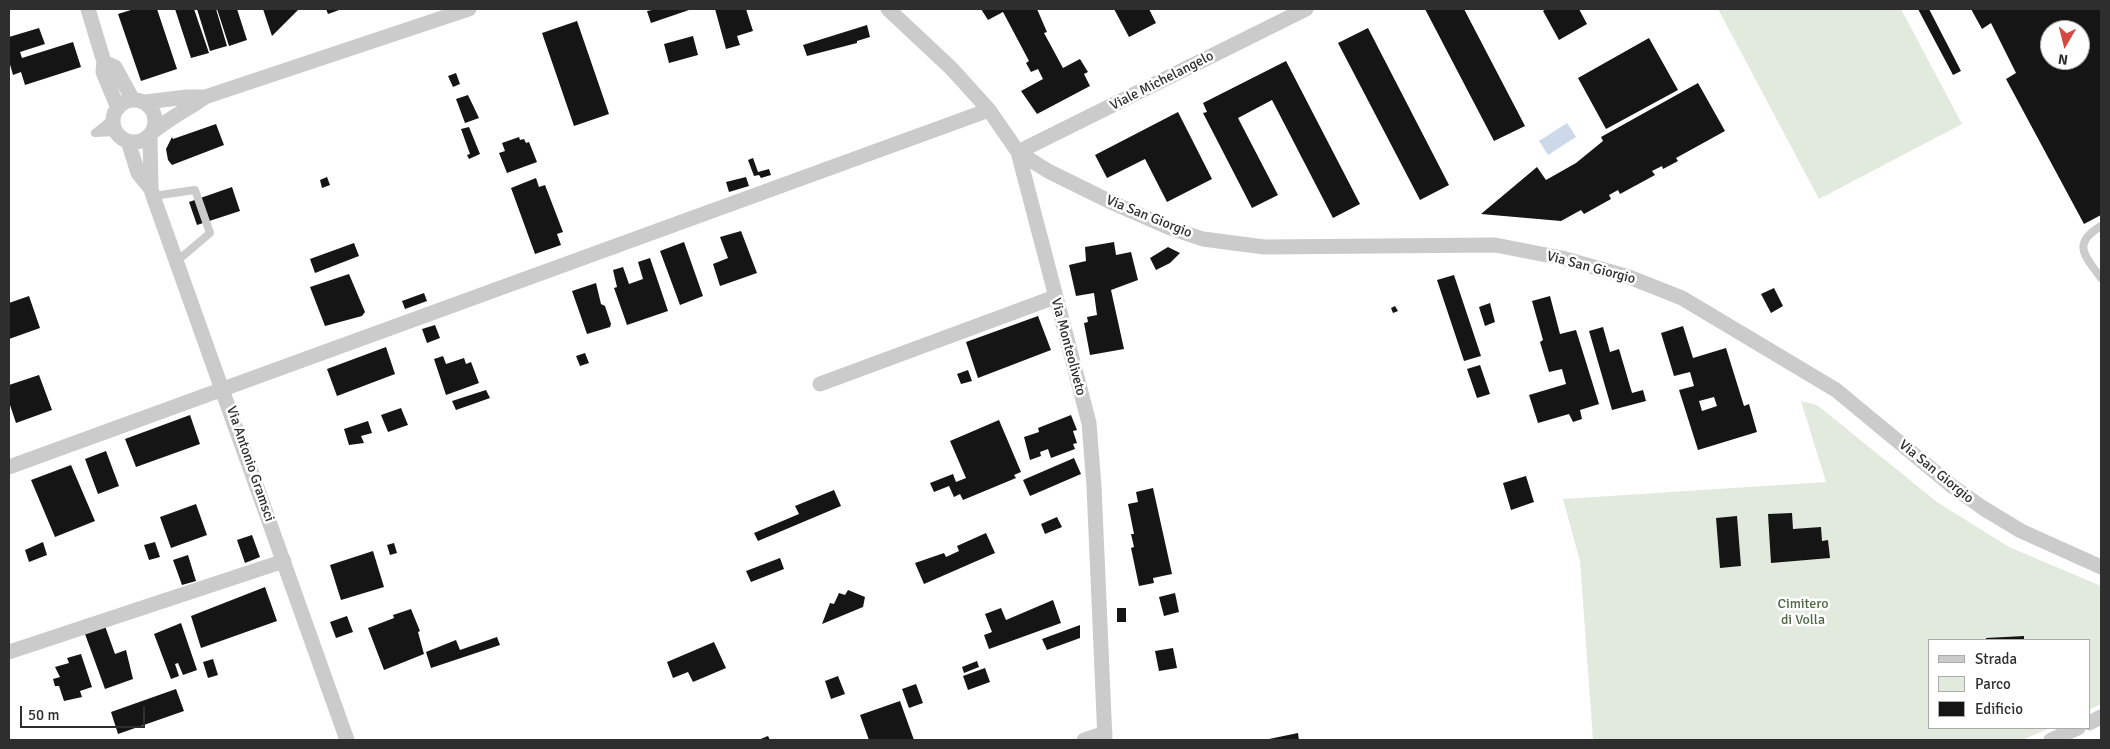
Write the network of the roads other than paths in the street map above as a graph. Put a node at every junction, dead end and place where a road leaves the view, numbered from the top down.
1 (88, 9) edge
2 (468, 9) edge
3 (888, 9) edge
4 (1306, 9) edge
5 (104, 62) junction
6 (205, 97) junction
7 (139, 101) junction
8 (990, 110) junction
9 (119, 125) junction
10 (152, 133) junction
11 (1018, 152) junction
12 (152, 192) junction
13 (2101, 226) edge
14 (178, 260) junction
15 (2101, 278) edge
16 (1055, 298) junction
17 (820, 384) dead end
18 (223, 388) junction
19 (9, 467) edge
20 (284, 561) junction
21 (2101, 567) edge
22 (9, 652) edge
23 (2076, 729) edge
24 (1105, 736) edge
25 (346, 740) edge
26 (1084, 740) edge
27 (2051, 740) edge

1 - 5 street, Via Antonio Gramsci
2 - 6 street
3 - 8 street, Via Monteoliveto
4 - 11 street, Viale Michelangelo
5 - 7 street, Via Antonio Gramsci
5 - 9 street, Via Antonio Gramsci
6 - 7 street
6 - 10 street
7 - 9 street
7 - 10 street, Via Antonio Gramsci
8 - 11 street, Via Monteoliveto
8 - 18 street
9 - 10 street
9 - 12 street, Via Antonio Gramsci
10 - 12 street, Via Antonio Gramsci
11 - 16 street, Via Monteoliveto
11 - 21 street, Via San Giorgio
12 - 14 street, Via Antonio Gramsci
12 - 14 lane
13 - 15 lane
14 - 18 street, Via Antonio Gramsci
16 - 17 street
16 - 24 street, Via Monteoliveto
18 - 19 street
18 - 20 street, Via Antonio Gramsci
20 - 22 street
20 - 25 street, Via Antonio Gramsci
23 - 27 street
24 - 26 street

